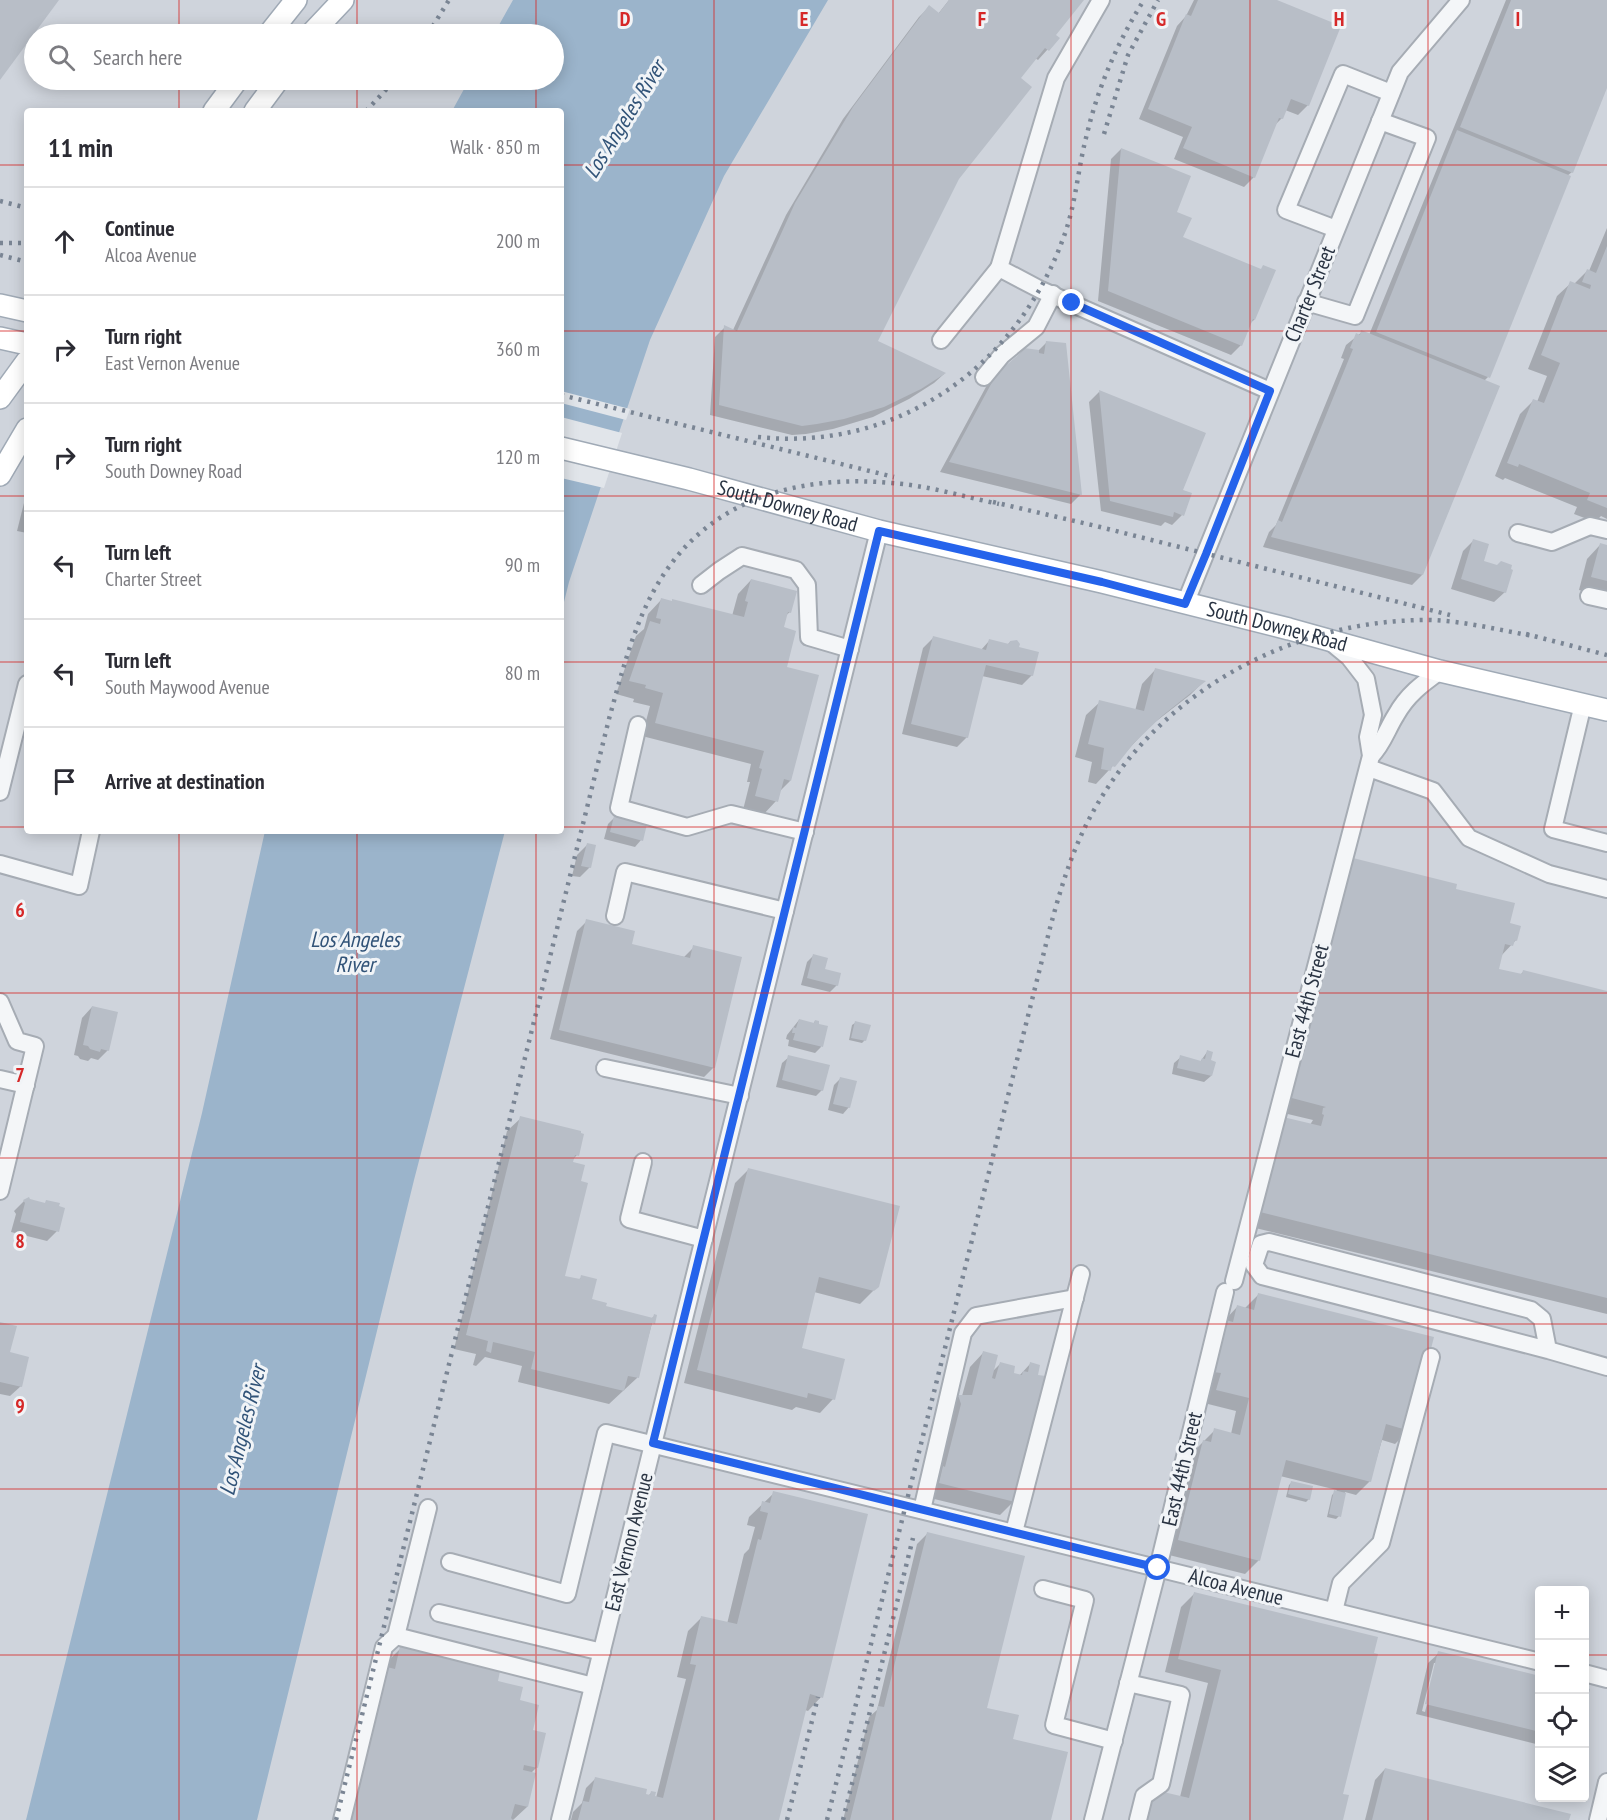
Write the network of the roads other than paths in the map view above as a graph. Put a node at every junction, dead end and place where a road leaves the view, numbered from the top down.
1 (296, 0) edge
2 (343, 0) edge
3 (1101, 0) edge
4 (1461, 0) edge
5 (277, 24) edge
6 (320, 24) edge
7 (230, 90) edge
8 (271, 90) edge
9 (1391, 93) junction
10 (216, 108) edge
11 (257, 108) edge
12 (1380, 121) junction
13 (1336, 229) junction
14 (999, 268) junction
15 (1053, 294) junction
16 (1306, 302) junction
17 (0, 304) edge
18 (24, 310) edge
19 (0, 338) edge
20 (941, 340) dead end
21 (24, 343) edge
22 (24, 365) edge
23 (984, 377) dead end
24 (1270, 391) junction
25 (0, 398) edge
26 (24, 434) edge
27 (564, 449) edge
28 (0, 474) edge
29 (1607, 530) edge
30 (879, 531) junction
31 (1518, 533) dead end
32 (701, 585) dead end
33 (1589, 596) dead end
34 (1607, 600) edge
35 (1185, 604) junction
36 (1329, 641) junction
37 (850, 649) junction
38 (1440, 671) junction
39 (24, 696) edge
40 (1583, 704) junction
41 (1607, 710) edge
42 (638, 725) dead end
43 (1370, 762) junction
44 (0, 792) edge
45 (805, 832) junction
46 (90, 834) edge
47 (1607, 843) edge
48 (0, 864) edge
49 (1607, 889) edge
50 (785, 911) junction
51 (615, 916) dead end
52 (0, 1002) edge
53 (605, 1068) dead end
54 (0, 1079) edge
55 (26, 1085) junction
56 (740, 1096) junction
57 (643, 1162) dead end
58 (4, 1163) edge
59 (0, 1190) edge
60 (704, 1239) junction
61 (1246, 1263) junction
62 (1081, 1274) dead end
63 (1075, 1298) junction
64 (1548, 1350) junction
65 (1431, 1357) dead end
66 (1607, 1367) edge
67 (653, 1443) junction
68 (428, 1508) dead end
69 (922, 1510) junction
70 (1014, 1532) junction
71 (450, 1563) dead end
72 (1158, 1568) junction
73 (1043, 1589) dead end
74 (1334, 1611) junction
75 (438, 1613) dead end
76 (396, 1636) junction
77 (602, 1652) junction
78 (1535, 1661) edge
79 (1589, 1674) edge
80 (1607, 1679) edge
81 (1128, 1683) junction
82 (594, 1686) junction
83 (1114, 1740) junction
84 (1607, 1782) edge
85 (342, 1820) edge
86 (560, 1820) edge
87 (1093, 1820) edge
88 (1138, 1820) edge
89 (1598, 1820) edge

1 - 5 main road
2 - 6 main road
3 - 14 street
4 - 9 street, Charter Street
7 - 10 main road
8 - 11 main road
9 - 12 street, Charter Street
9 - 13 street
12 - 13 street, Charter Street
12 - 16 street
13 - 16 street, Charter Street
14 - 15 street
14 - 20 street
15 - 23 street
15 - 24 street
16 - 24 street, Charter Street
17 - 18 main road
19 - 21 main road
22 - 25 main road
24 - 35 street, Charter Street
26 - 28 main road
27 - 30 main road, South Downey Road
29 - 31 street
30 - 35 main road, South Downey Road
30 - 37 street, East Vernon Avenue
32 - 37 street
33 - 34 street
35 - 36 main road, South Downey Road
36 - 38 main road, South Downey Road
36 - 43 street, East 44th Street
37 - 45 street, East Vernon Avenue
38 - 40 main road, South Downey Road
38 - 43 street, East 44th Street
39 - 44 street
40 - 41 main road, South Downey Road
40 - 47 street
42 - 45 street
43 - 49 street
43 - 61 street, East 44th Street
45 - 50 street, East Vernon Avenue
46 - 48 street
50 - 51 street
50 - 56 street, East Vernon Avenue
52 - 55 street
53 - 56 street
54 - 55 street
55 - 58 street
56 - 60 street, East Vernon Avenue
57 - 60 street
58 - 59 street
60 - 67 street, East Vernon Avenue
61 - 64 street
61 - 64 street
61 - 72 street, East 44th Street
62 - 63 street
63 - 69 street
63 - 70 street
64 - 66 street
65 - 74 street
67 - 69 street, Alcoa Avenue
67 - 71 street, Alcoa Avenue
67 - 77 street, East Vernon Avenue
68 - 76 street
69 - 70 street, Alcoa Avenue
70 - 72 street, Alcoa Avenue
72 - 74 street, Alcoa Avenue
72 - 81 street, East 44th Street
73 - 83 street
74 - 78 street, Alcoa Avenue
75 - 77 street
76 - 82 street
76 - 85 street
77 - 82 street, East Vernon Avenue
79 - 80 street
81 - 83 street, East 44th Street
81 - 88 street
82 - 86 street, East Vernon Avenue
83 - 87 street, East 44th Street
84 - 89 street

